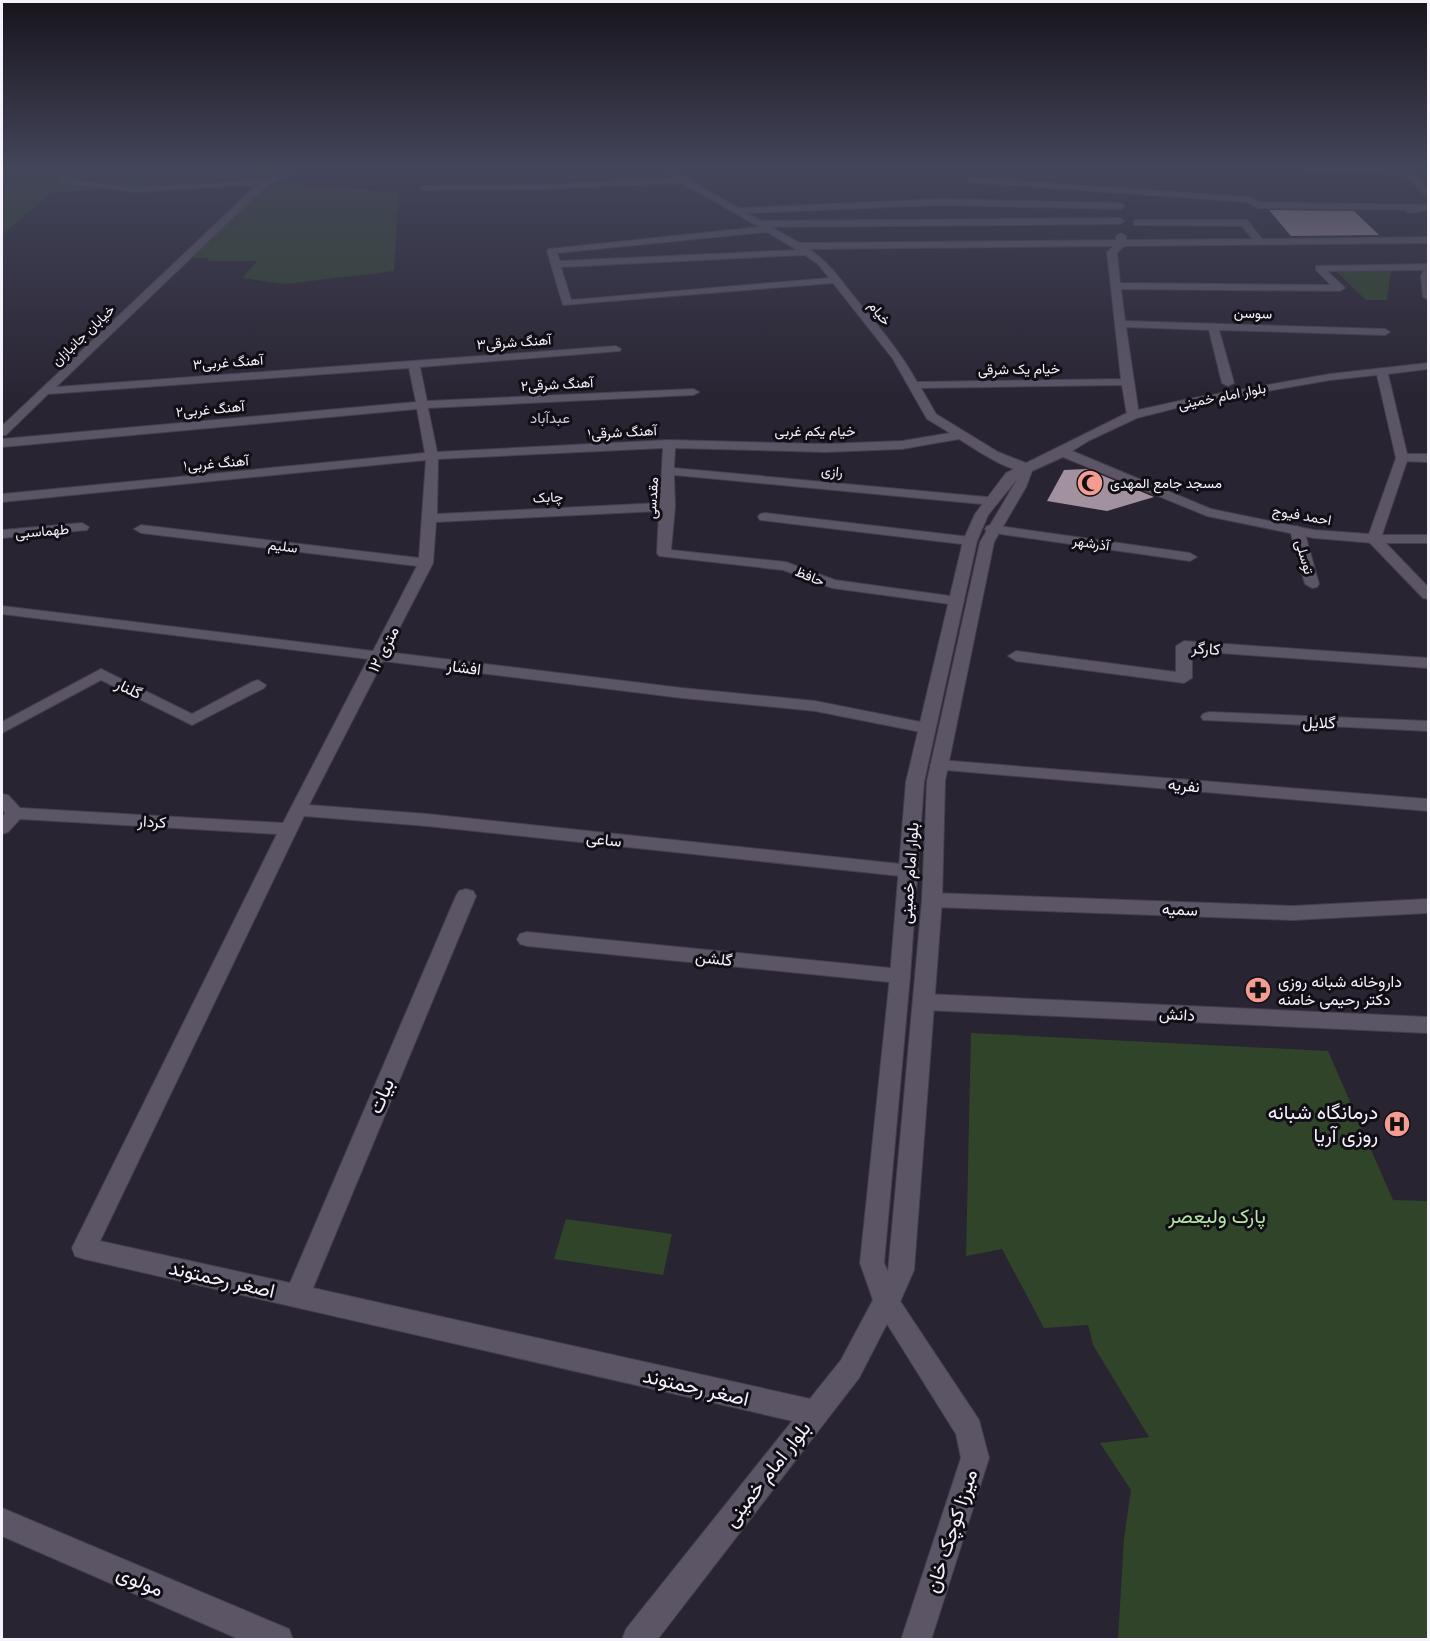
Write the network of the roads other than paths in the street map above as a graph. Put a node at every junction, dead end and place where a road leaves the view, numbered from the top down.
1 (197, 246) edge
2 (598, 246) edge
3 (798, 246) joint
4 (866, 246) edge
5 (1119, 246) edge
6 (808, 252) junction
7 (556, 264) junction
8 (1428, 268) edge
9 (836, 280) junction
10 (1117, 286) junction
11 (1428, 296) edge
12 (1120, 324) junction
13 (1213, 327) junction
14 (1385, 332) dead end
15 (616, 349) dead end
16 (414, 364) junction
17 (1428, 366) edge
18 (1382, 372) junction
19 (1127, 382) junction
20 (1228, 383) dead end
21 (912, 385) junction
22 (45, 391) junction
23 (693, 392) dead end
24 (422, 405) junction
25 (1134, 415) junction
26 (2, 432) edge
27 (959, 435) junction
28 (2, 443) edge
29 (669, 444) junction
30 (1063, 452) junction
31 (432, 456) junction
32 (1402, 458) junction
33 (1428, 458) edge
34 (1027, 468) junction
35 (669, 471) junction
36 (2, 498) edge
37 (992, 501) junction
38 (668, 507) junction
39 (765, 517) dead end
40 (430, 518) junction
41 (82, 527) dead end
42 (141, 529) dead end
43 (992, 529) junction
44 (1297, 530) junction
45 (2, 534) edge
46 (1374, 539) junction
47 (1428, 539) edge
48 (970, 541) junction
49 (664, 553) joint
50 (1190, 557) dead end
51 (426, 563) junction
52 (1312, 584) dead end
53 (1428, 595) edge
54 (957, 601) junction
55 (2, 609) edge
56 (379, 656) junction
57 (1016, 656) dead end
58 (1428, 663) edge
59 (258, 686) dead end
60 (1209, 717) dead end
61 (1428, 726) edge
62 (2, 728) edge
63 (926, 728) junction
64 (939, 765) junction
65 (2, 799) edge
66 (1428, 805) edge
67 (15, 813) junction
68 (294, 820) junction
69 (2, 828) edge
70 (910, 871) junction
71 (465, 896) dead end
72 (932, 900) junction
73 (1428, 906) edge
74 (527, 939) dead end
75 (900, 976) junction
76 (925, 1002) junction
77 (1428, 1025) edge
78 (297, 1296) junction
79 (887, 1303) junction
80 (815, 1413) junction
81 (2, 1522) edge
82 (278, 1640) edge
83 (637, 1640) edge
84 (916, 1640) edge

1 - 22 street, خیابان جانبازان
2 - 7 street
3 - 4 street
3 - 6 street, خیام
5 - 10 street
6 - 7 street
6 - 9 street, خیام
7 - 9 street
8 - 10 street
8 - 11 street
9 - 21 street, خیام
10 - 12 street
12 - 13 street, سوسن
12 - 19 street
13 - 14 street, سوسن
13 - 20 street
15 - 16 street, آهنگ شرقی۳
16 - 22 street, آهنگ غربی۳
16 - 24 street, ۱۲ متری
17 - 18 street, بلوار امام خمینی
18 - 25 street, بلوار امام خمینی
18 - 32 street
19 - 21 street, خیام یک شرقی
19 - 25 street
21 - 27 street, خیام
22 - 26 street, خیابان جانبازان
23 - 24 street, آهنگ شرقی۲
24 - 28 street, آهنگ غربی۲
24 - 31 street, ۱۲ متری
25 - 30 street, بلوار امام خمینی
27 - 29 street, خیام یکم غربی
27 - 34 street, خیام
29 - 31 street, آهنگ شرقی۱
29 - 35 street, مقدسی
30 - 34 street, بلوار امام خمینی
30 - 44 street, احمد فیوج
31 - 36 street, آهنگ غربی۱
31 - 40 street, ۱۲ متری
32 - 33 street
32 - 46 street
34 - 37 street, بلوار امام خمینی
34 - 43 street, بلوار امام خمینی
35 - 37 street, رازی
35 - 38 street, مقدسی
37 - 48 street, بلوار امام خمینی
38 - 40 street, چابک
38 - 49 street, مقدسی
39 - 48 street
40 - 51 street, ۱۲ متری
41 - 45 street, طهماسبی
42 - 51 street, سلیم
43 - 50 street, آذرشهر
43 - 64 street, بلوار امام خمینی
44 - 46 street, احمد فیوج
44 - 52 street, توسلی
46 - 47 street, احمد فیوج
46 - 53 street
48 - 54 street, بلوار امام خمینی
49 - 54 street, حافظ
51 - 56 street, ۱۲ متری
54 - 63 street, بلوار امام خمینی
55 - 56 street, افشار
56 - 63 street, افشار
56 - 68 street, ۱۲ متری
57 - 58 street, کارگر
59 - 62 street, گلنار
60 - 61 street, گلایل
63 - 70 street, بلوار امام خمینی
64 - 66 street, نفریه
64 - 72 street, بلوار امام خمینی
65 - 67 street
67 - 68 street, کردار
67 - 69 street
68 - 70 street, ساعی
68 - 78 street, اصغر رحمتوند
70 - 75 street, بلوار امام خمینی
71 - 78 street, بیات
72 - 73 street, سمیه
72 - 76 street, بلوار امام خمینی
74 - 75 street, گلشن
75 - 79 street, بلوار امام خمینی
76 - 77 street, دانش
76 - 79 street, بلوار امام خمینی
78 - 80 street, اصغر رحمتوند
79 - 80 street, بلوار امام خمینی
79 - 84 street, میرزا کوچک خان
80 - 83 street, بلوار امام خمینی
81 - 82 street, مولوی

